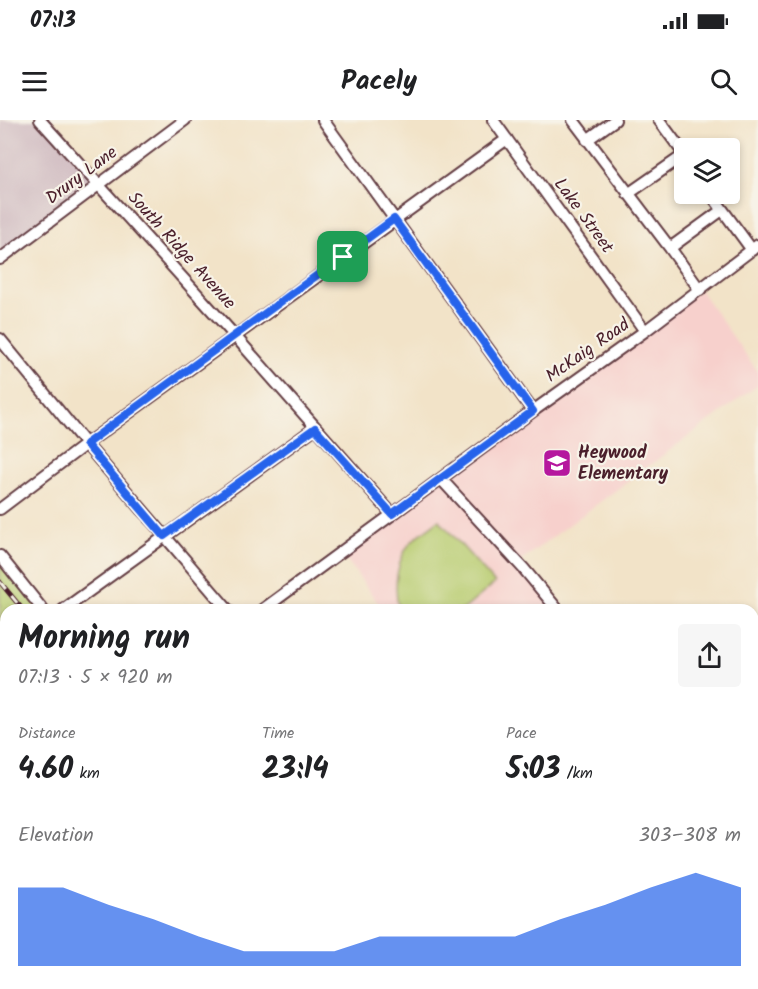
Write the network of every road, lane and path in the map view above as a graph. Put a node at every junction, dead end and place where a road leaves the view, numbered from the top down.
1 (40, 120) edge
2 (185, 120) edge
3 (324, 120) edge
4 (493, 120) edge
5 (573, 120) edge
6 (615, 120) edge
7 (659, 120) edge
8 (507, 139) junction
9 (587, 140) junction
10 (674, 140) edge
11 (674, 161) edge
12 (99, 184) junction
13 (628, 194) junction
14 (718, 204) edge
15 (722, 210) junction
16 (394, 219) junction
17 (670, 248) junction
18 (755, 248) edge
19 (0, 259) edge
20 (700, 290) junction
21 (645, 331) junction
22 (235, 336) junction
23 (0, 339) edge
24 (533, 411) junction
25 (315, 428) junction
26 (86, 444) junction
27 (441, 479) junction
28 (0, 510) edge
29 (392, 514) junction
30 (164, 536) junction
31 (0, 556) edge
32 (38, 604) edge
33 (71, 604) edge
34 (223, 604) edge
35 (274, 604) edge
36 (553, 604) edge

1 - 12 street, South Ridge Avenue
2 - 12 street, Drury Lane
3 - 16 street
4 - 8 street, Lake Street
5 - 9 street
6 - 9 street
7 - 10 street
8 - 16 street
8 - 21 street, Lake Street
9 - 13 street
11 - 13 street
12 - 19 street, Drury Lane
12 - 22 street, South Ridge Avenue
13 - 17 street
14 - 15 street
15 - 17 street
15 - 18 street
16 - 22 street
16 - 24 street
17 - 20 street
18 - 20 street, McKaig Road
20 - 21 street, McKaig Road
21 - 24 street, McKaig Road
22 - 25 street, South Ridge Avenue
22 - 26 street
23 - 26 street
24 - 27 street, McKaig Road
25 - 29 street, South Ridge Avenue
25 - 30 street
26 - 28 street
26 - 30 street
27 - 29 street, McKaig Road
27 - 36 street
29 - 35 street, McKaig Road
30 - 33 street
30 - 34 street
31 - 32 street

